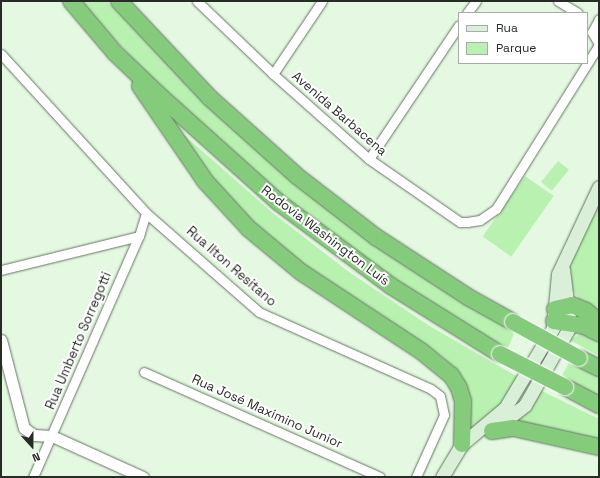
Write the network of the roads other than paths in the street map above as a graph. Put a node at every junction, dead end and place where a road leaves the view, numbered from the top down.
1 (119, 1) edge
2 (197, 1) edge
3 (322, 1) edge
4 (476, 1) edge
5 (558, 1) edge
6 (71, 2) edge
7 (468, 12) edge
8 (576, 12) edge
9 (594, 20) edge
10 (458, 27) edge
11 (599, 44) edge
12 (115, 53) junction
13 (1, 54) edge
14 (588, 62) edge
15 (587, 64) edge
16 (273, 74) junction
17 (369, 159) junction
18 (599, 187) edge
19 (146, 213) junction
20 (139, 236) junction
21 (1, 270) edge
22 (559, 312) junction
23 (599, 322) edge
24 (570, 326) junction
25 (599, 333) edge
26 (1, 340) edge
27 (599, 368) edge
28 (144, 372) dead end
29 (599, 405) edge
30 (492, 431) junction
31 (52, 436) junction
32 (462, 444) junction
33 (599, 446) edge
34 (33, 477) edge
35 (143, 477) edge
36 (380, 477) edge
37 (416, 477) edge
38 (442, 477) edge

1 - 27 highway, bridge
2 - 16 street, Avenida Barbacena
3 - 16 street
4 - 7 street
5 - 8 street
6 - 12 highway, Rodovia Washington Luís
9 - 11 street
10 - 17 street
11 - 14 street, Avenida Barbacena
12 - 29 highway, Rodovia Washington Luís, bridge
12 - 32 highway
13 - 19 street, Rua Ilton Resitano
15 - 17 street, Avenida Barbacena
16 - 17 street, Avenida Barbacena
18 - 22 main road
19 - 20 street, Rua Umberto Sorregotti
19 - 37 street, Rua Ilton Resitano
20 - 21 street
20 - 31 street, Rua Umberto Sorregotti
22 - 23 highway
22 - 24 highway
22 - 32 main road
24 - 25 highway
24 - 30 main road
26 - 31 street
28 - 36 street, Rua José Maximino Junior
30 - 32 main road
30 - 33 highway
31 - 34 street, Rua Umberto Sorregotti
31 - 35 street
32 - 38 main road

